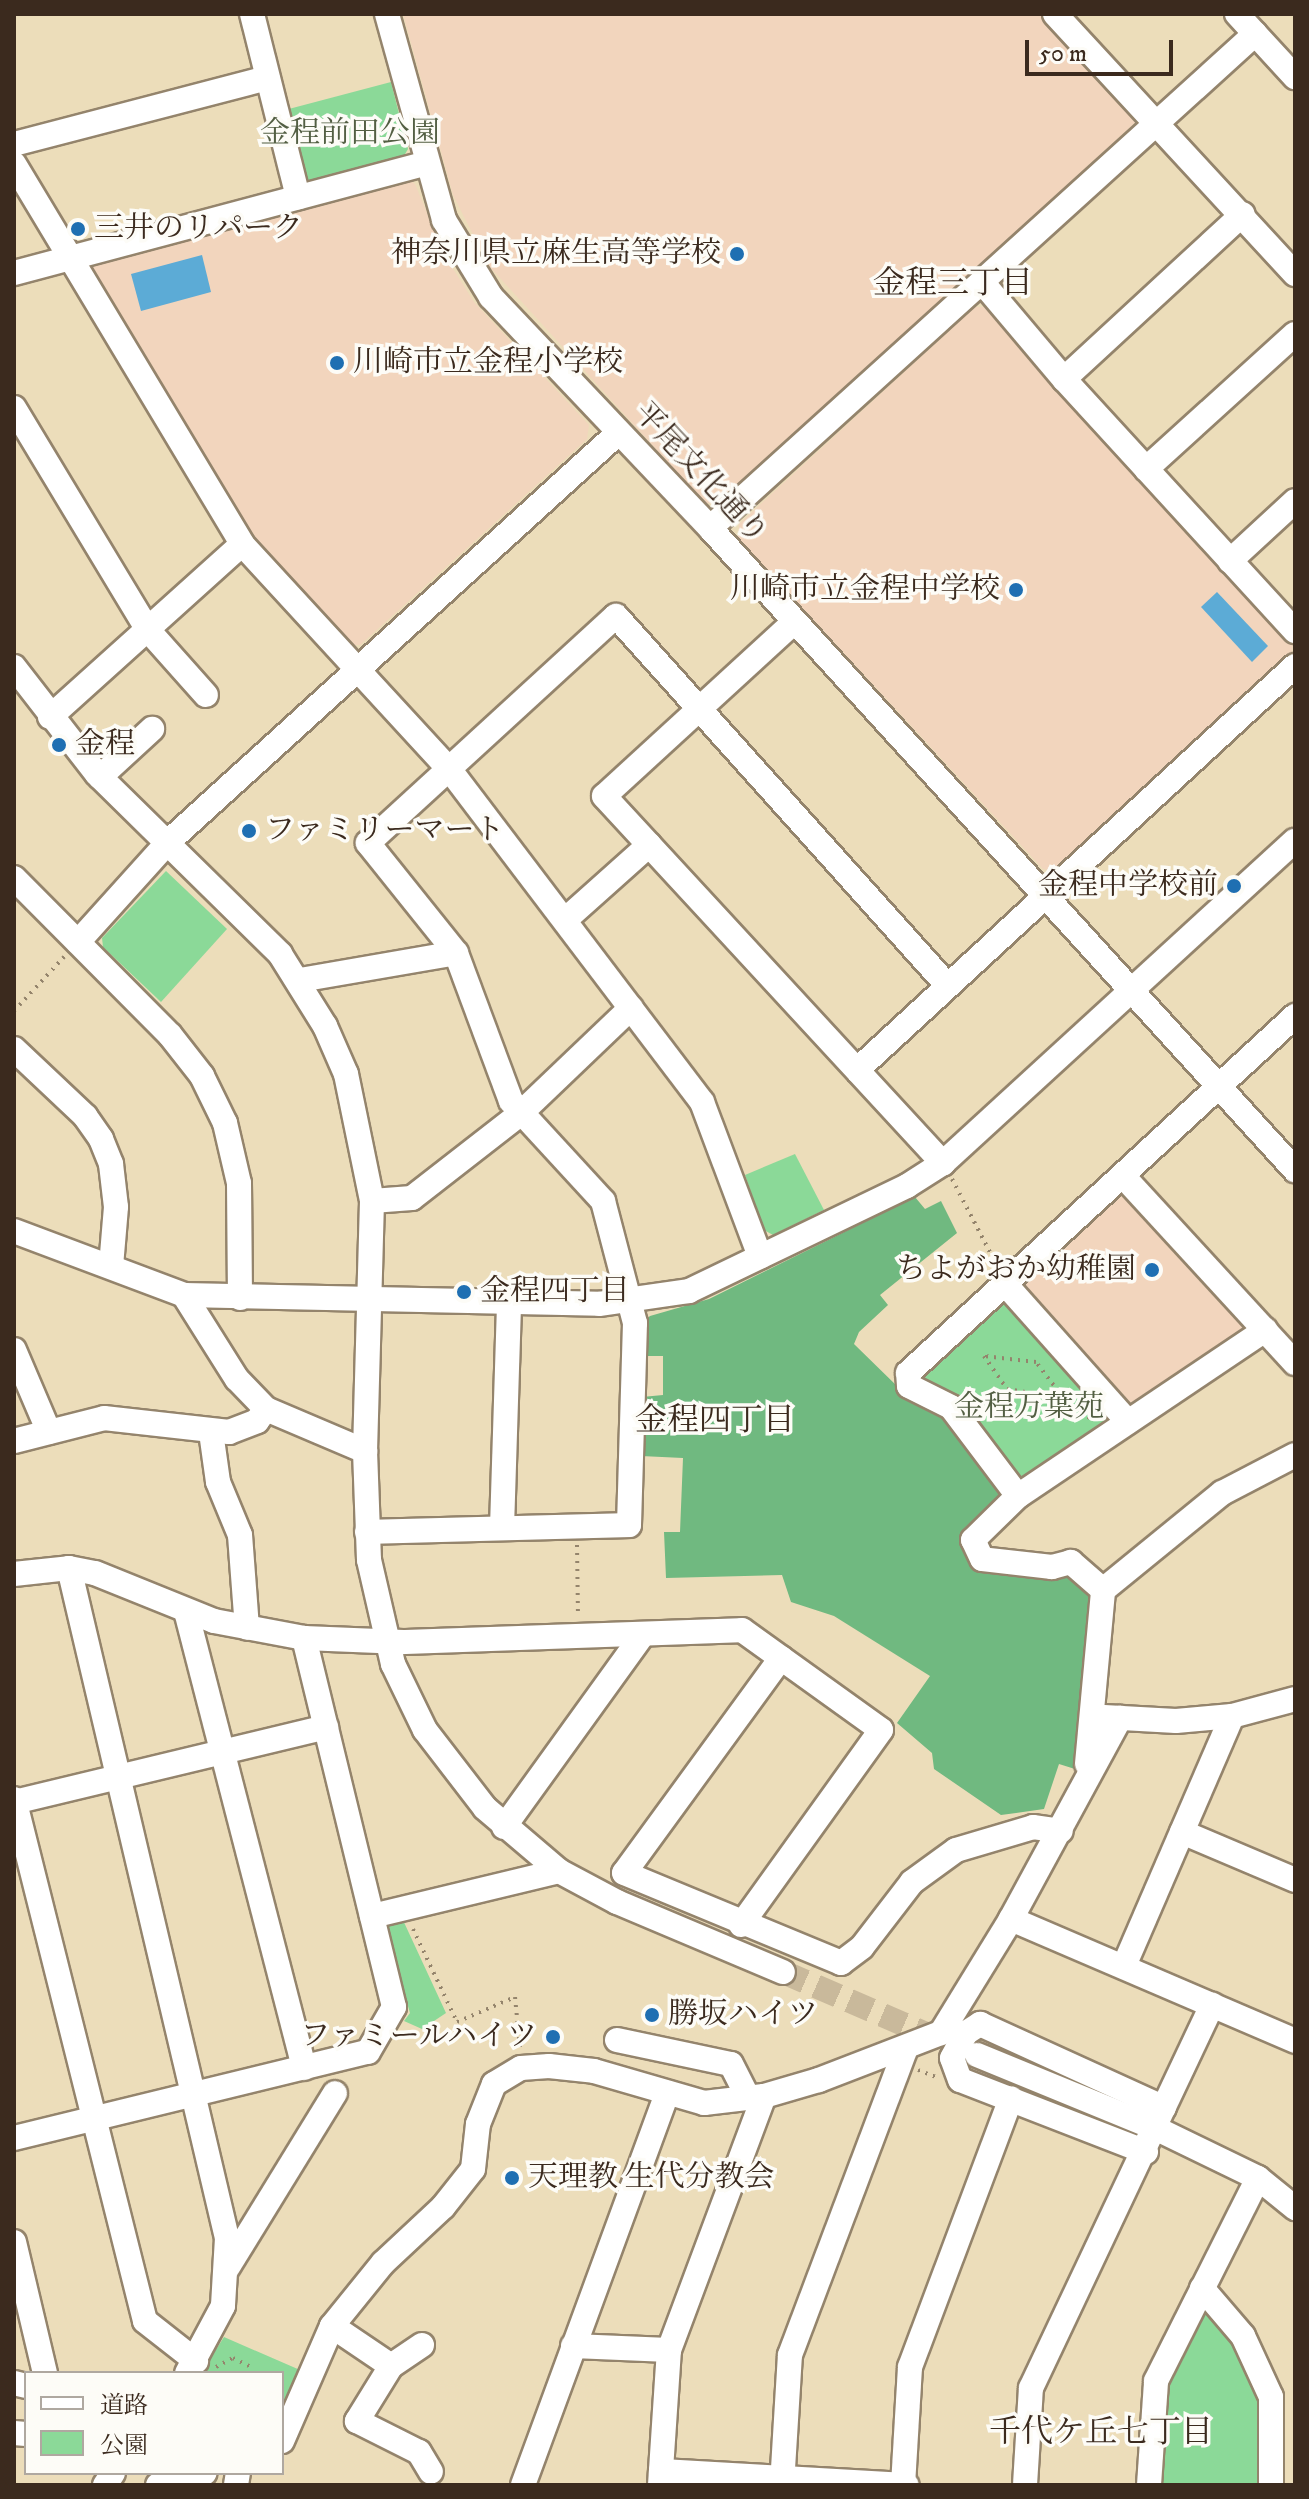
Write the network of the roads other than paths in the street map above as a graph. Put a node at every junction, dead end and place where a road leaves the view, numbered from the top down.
1 (252, 14) edge
2 (387, 14) edge
3 (1055, 14) edge
4 (1237, 14) edge
5 (1255, 34) junction
6 (1295, 77) edge
7 (268, 78) junction
8 (1159, 121) junction
9 (14, 144) edge
10 (427, 163) junction
11 (14, 164) edge
12 (298, 197) junction
13 (1243, 214) junction
14 (70, 257) junction
15 (14, 273) edge
16 (1295, 274) edge
17 (982, 282) junction
18 (1295, 334) edge
19 (1064, 379) junction
20 (14, 408) edge
21 (617, 434) junction
22 (1146, 469) junction
23 (1295, 501) edge
24 (710, 528) junction
25 (242, 544) junction
26 (1230, 561) junction
27 (793, 623) junction
28 (148, 630) junction
29 (1295, 631) edge
30 (1295, 666) edge
31 (14, 667) edge
32 (358, 668) junction
33 (206, 695) dead end
34 (697, 710) junction
35 (50, 717) junction
36 (152, 729) dead end
37 (450, 770) junction
38 (100, 777) junction
39 (1295, 841) edge
40 (167, 843) junction
41 (649, 845) junction
42 (14, 878) edge
43 (1041, 897) junction
44 (565, 920) junction
45 (78, 942) junction
46 (456, 953) junction
47 (300, 980) junction
48 (947, 985) junction
49 (1130, 993) junction
50 (631, 1008) junction
51 (1295, 1016) edge
52 (14, 1049) edge
53 (857, 1070) junction
54 (1218, 1086) junction
55 (521, 1113) junction
56 (943, 1163) junction
57 (1295, 1170) edge
58 (1123, 1176) junction
59 (372, 1201) junction
60 (14, 1231) edge
61 (760, 1256) junction
62 (111, 1267) junction
63 (1006, 1285) junction
64 (184, 1295) junction
65 (240, 1298) junction
66 (628, 1301) junction
67 (369, 1302) junction
68 (509, 1302) junction
69 (1265, 1330) junction
70 (14, 1350) edge
71 (1295, 1363) edge
72 (266, 1409) junction
73 (1128, 1422) junction
74 (49, 1432) junction
75 (211, 1432) junction
76 (14, 1441) edge
77 (365, 1451) junction
78 (1295, 1455) edge
79 (1018, 1496) junction
80 (502, 1528) junction
81 (367, 1532) junction
82 (69, 1568) junction
83 (14, 1574) edge
84 (1103, 1590) junction
85 (186, 1611) junction
86 (247, 1628) junction
87 (643, 1634) junction
88 (304, 1638) junction
89 (386, 1641) junction
90 (781, 1658) junction
91 (1295, 1699) edge
92 (1232, 1716) junction
93 (1093, 1717) junction
94 (1120, 1718) junction
95 (326, 1727) junction
96 (226, 1750) junction
97 (117, 1777) junction
98 (1085, 1778) junction
99 (14, 1801) edge
100 (504, 1827) junction
101 (1061, 1831) junction
102 (1182, 1832) junction
103 (559, 1871) junction
104 (1295, 1880) edge
105 (372, 1916) junction
106 (1011, 1919) junction
107 (741, 1925) junction
108 (1124, 1966) junction
109 (783, 1972) tunnel mouth
110 (1212, 2005) junction
111 (617, 2040) dead end
112 (1295, 2041) edge
113 (959, 2044) junction
114 (901, 2056) junction
115 (304, 2068) junction
116 (335, 2093) dead end
117 (667, 2093) junction
118 (194, 2095) junction
119 (756, 2097) junction
120 (1011, 2098) junction
121 (1159, 2118) junction
122 (91, 2119) junction
123 (14, 2138) edge
124 (1146, 2152) junction
125 (1258, 2178) junction
126 (1295, 2208) edge
127 (14, 2242) edge
128 (228, 2267) junction
129 (1202, 2288) junction
130 (332, 2326) junction
131 (422, 2345) dead end
132 (573, 2346) junction
133 (669, 2350) junction
134 (194, 2364) edge
135 (391, 2366) junction
136 (45, 2371) edge
137 (284, 2436) edge
138 (431, 2472) dead end
139 (196, 2475) edge
140 (661, 2478) edge
141 (783, 2481) edge
142 (158, 2485) edge
143 (523, 2485) edge
144 (904, 2485) edge
145 (1025, 2485) edge
146 (1149, 2485) edge
147 (1271, 2485) edge

1 - 7 street
2 - 10 street, 平尾文化通り
3 - 8 street
4 - 5 street
5 - 6 street
5 - 8 street
7 - 9 street
7 - 12 street
8 - 13 street
8 - 17 street
10 - 12 street
10 - 21 street, 平尾文化通り
11 - 14 street
12 - 14 street
13 - 16 street
13 - 19 street
14 - 15 street
14 - 25 street
17 - 19 street
17 - 24 street
18 - 22 street
19 - 22 street
20 - 28 street
21 - 24 street, 平尾文化通り
21 - 32 street
22 - 26 street
23 - 26 street
24 - 27 street, 平尾文化通り
25 - 28 street
25 - 32 street
26 - 29 street
27 - 34 street
27 - 43 street, 平尾文化通り
28 - 33 street
28 - 35 street
30 - 43 street
31 - 35 street
32 - 37 street
32 - 40 street
34 - 37 street
34 - 41 street
34 - 48 street
35 - 38 street
36 - 38 street
37 - 44 street
37 - 46 street
38 - 40 street
39 - 49 street
40 - 45 street
40 - 47 street
41 - 44 street
41 - 53 street
42 - 45 street
43 - 48 street
43 - 49 street, 平尾文化通り
44 - 50 street
45 - 65 street
46 - 47 street
46 - 55 street
47 - 59 street
48 - 53 street
49 - 54 street, 平尾文化通り
49 - 56 street
50 - 55 street
50 - 61 street
51 - 54 street
52 - 62 street
53 - 56 street
54 - 57 street, 平尾文化通り
54 - 58 street
55 - 59 street
55 - 66 street
56 - 61 street
58 - 63 street
58 - 69 street
59 - 67 street
60 - 62 street
61 - 66 street
62 - 64 street
63 - 73 street
63 - 79 street
64 - 65 street
64 - 72 street
65 - 67 street
66 - 68 street
66 - 80 street
67 - 68 street
67 - 77 street
68 - 80 street
69 - 71 street
69 - 73 street
70 - 74 street
72 - 75 street
72 - 77 street
73 - 79 street
74 - 75 street
74 - 76 street
75 - 86 street
77 - 81 street
78 - 84 street
79 - 84 street
80 - 81 street
81 - 89 street
82 - 83 street
82 - 85 street
82 - 97 street
84 - 93 street
85 - 86 street
85 - 96 street
86 - 88 street
87 - 89 street
87 - 90 street
87 - 100 street
88 - 89 street
88 - 95 street
89 - 100 street
90 - 107 street
90 - 107 street
91 - 92 street
92 - 94 street
92 - 102 street
93 - 94 street
93 - 98 street
94 - 98 street
95 - 96 street
95 - 105 street
96 - 97 street
96 - 115 street
97 - 99 street
97 - 118 street
98 - 101 street
99 - 122 street
100 - 103 street
101 - 106 street
101 - 107 street
102 - 104 street
102 - 108 street
103 - 105 street
103 - 109 street
105 - 115 street
106 - 108 street
106 - 113 street
108 - 110 street
110 - 112 street
110 - 121 street
111 - 119 street
113 - 114 street
113 - 120 street
113 - 121 street
114 - 119 street
114 - 141 street
115 - 118 street
116 - 128 street
117 - 119 street
117 - 130 street
117 - 132 street
118 - 122 street
118 - 128 street
119 - 133 street
120 - 124 street
120 - 144 street
121 - 124 street
121 - 125 street
122 - 123 street
122 - 134 street
124 - 145 street
125 - 126 street
125 - 129 street
127 - 136 street
128 - 134 street
129 - 146 street
129 - 147 street
130 - 135 street
130 - 137 street
131 - 135 street
132 - 133 street
132 - 143 street
133 - 140 street
135 - 138 street
139 - 142 street
140 - 141 street
141 - 144 street

